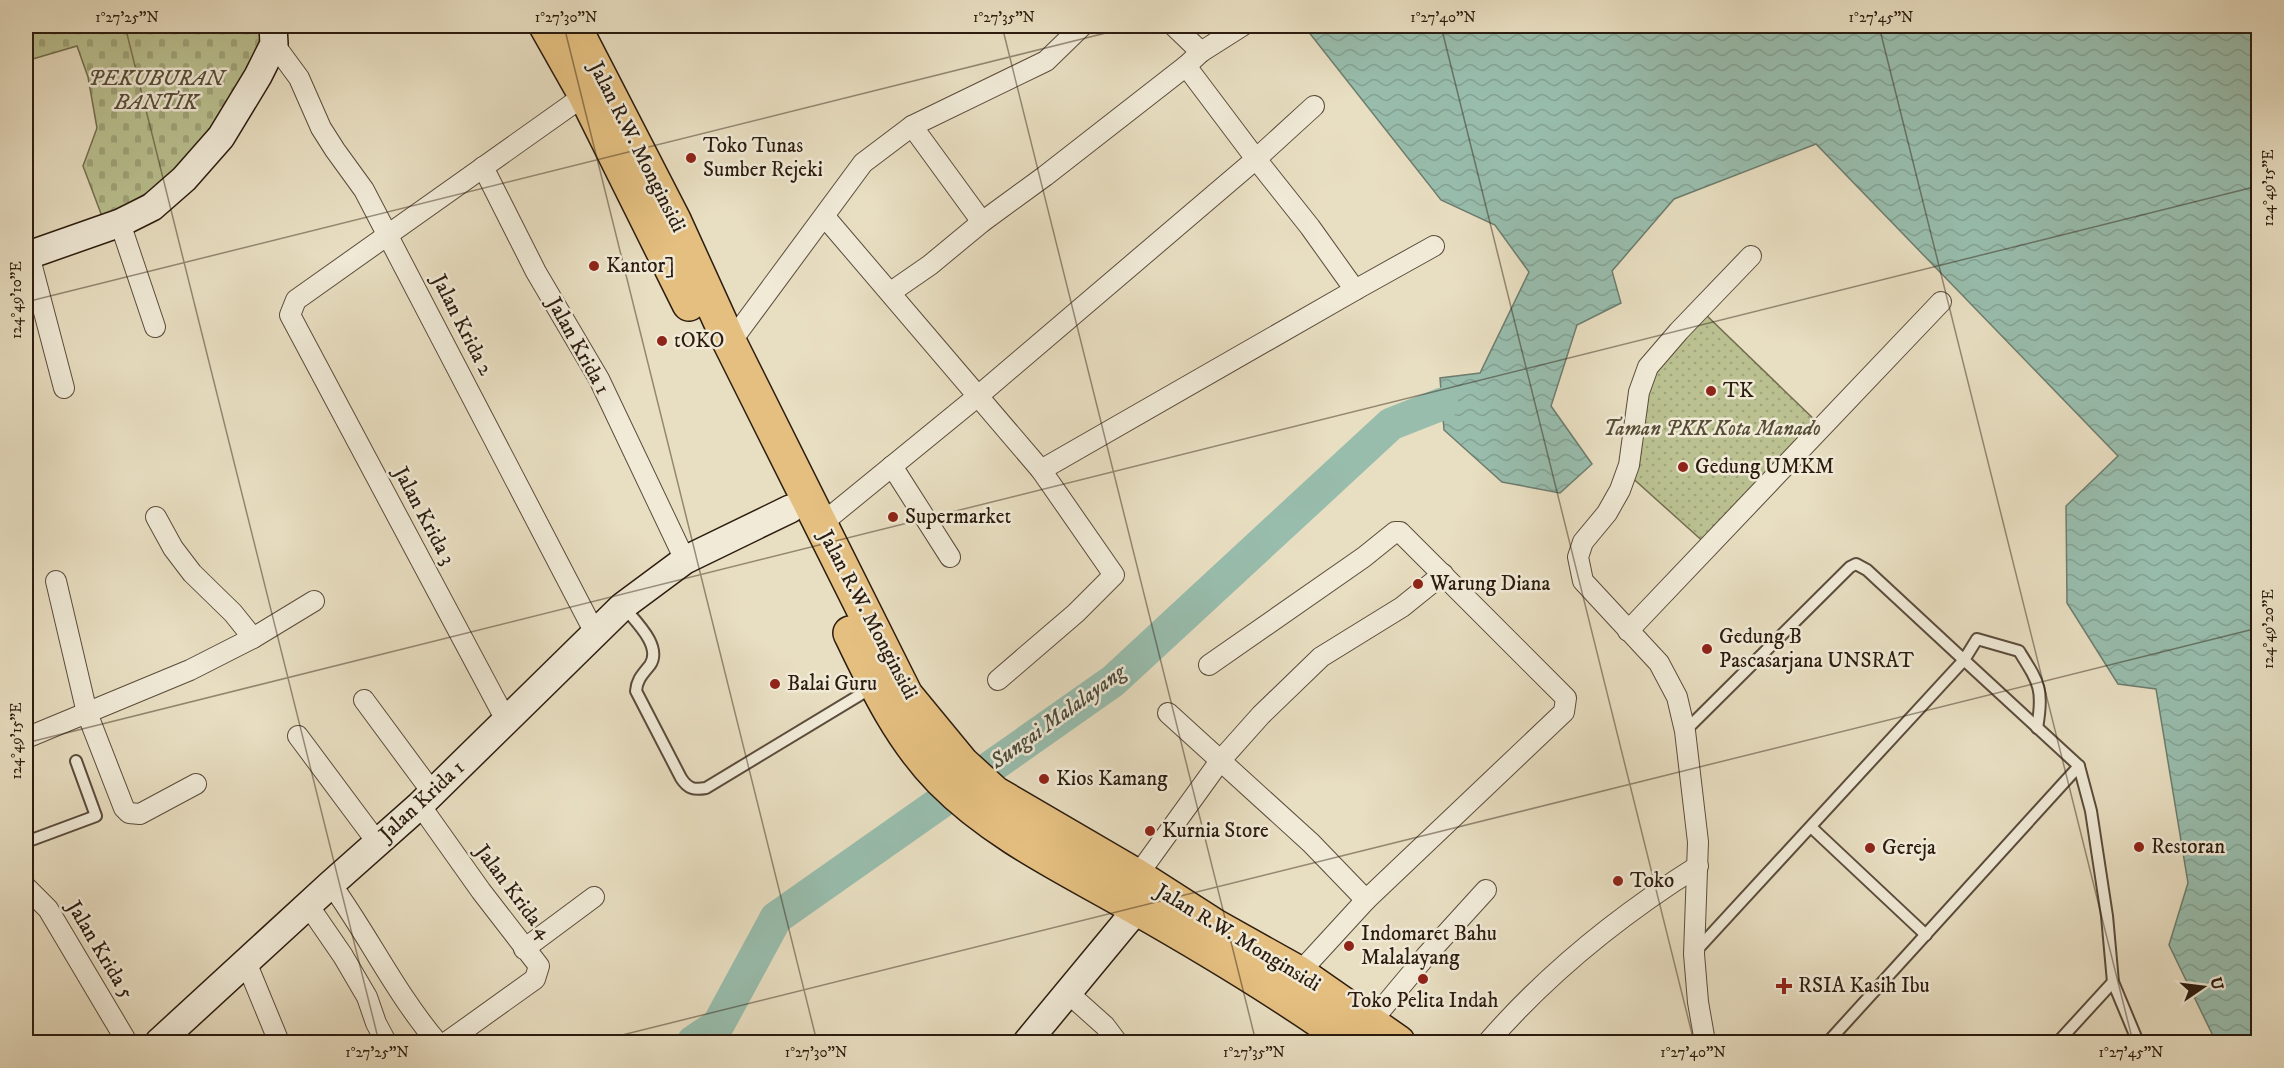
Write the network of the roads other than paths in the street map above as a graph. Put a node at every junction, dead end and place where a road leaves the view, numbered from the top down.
1 (546, 26) edge
2 (1082, 26) edge
3 (1174, 26) edge
4 (1242, 26) edge
5 (274, 34) edge
6 (573, 41) edge
7 (1201, 52) junction
8 (1186, 66) junction
9 (585, 95) junction
10 (1314, 106) dead end
11 (912, 126) junction
12 (1256, 159) junction
13 (483, 167) junction
14 (825, 217) junction
15 (982, 222) junction
16 (120, 223) junction
17 (388, 235) junction
18 (1434, 246) dead end
19 (28, 256) edge
20 (1750, 256) dead end
21 (1355, 290) junction
22 (891, 292) junction
23 (1941, 302) dead end
24 (155, 327) dead end
25 (730, 343) junction
26 (64, 388) dead end
27 (978, 396) junction
28 (892, 466) junction
29 (1041, 470) junction
30 (790, 509) junction
31 (156, 517) dead end
32 (820, 525) junction
33 (950, 557) dead end
34 (685, 560) junction
35 (1443, 574) junction
36 (56, 581) dead end
37 (314, 601) dead end
38 (623, 606) junction
39 (1628, 631) junction
40 (596, 635) junction
41 (253, 638) junction
42 (1964, 660) junction
43 (1209, 664) dead end
44 (999, 680) dead end
45 (875, 686) junction
46 (364, 700) dead end
47 (87, 713) junction
48 (1168, 713) dead end
49 (507, 722) junction
50 (2037, 728) junction
51 (1685, 731) junction
52 (298, 736) dead end
53 (26, 738) edge
54 (76, 760) dead end
55 (1220, 761) junction
56 (2079, 766) junction
57 (951, 771) junction
58 (196, 784) dead end
59 (426, 798) junction
60 (985, 802) junction
61 (1811, 827) junction
62 (26, 842) edge
63 (377, 842) junction
64 (1698, 866) junction
65 (1137, 876) junction
66 (330, 884) junction
67 (1486, 890) dead end
68 (594, 897) dead end
69 (37, 898) edge
70 (1366, 900) junction
71 (308, 905) junction
72 (1137, 909) junction
73 (1926, 935) junction
74 (524, 949) junction
75 (1694, 954) junction
76 (246, 962) junction
77 (1299, 973) junction
78 (2113, 982) junction
79 (1068, 993) junction
80 (1328, 1010) junction
81 (1360, 1033) edge
82 (127, 1042) edge
83 (159, 1042) edge
84 (279, 1042) edge
85 (386, 1042) edge
86 (437, 1042) edge
87 (447, 1042) edge
88 (1027, 1042) edge
89 (1117, 1042) edge
90 (1398, 1042) edge
91 (1488, 1042) edge
92 (1705, 1042) edge
93 (1828, 1042) edge
94 (2058, 1042) edge
95 (2138, 1042) edge

1 - 6 highway, Jalan R.W. Monginsidi
2 - 11 street
3 - 7 street
4 - 7 street
5 - 16 street
5 - 17 street, Jalan Krida 2
6 - 9 highway, Jalan R.W. Monginsidi
6 - 25 highway, Jalan R.W. Monginsidi
7 - 8 street
8 - 12 street
8 - 15 street
9 - 13 street
9 - 30 highway, Jalan R.W. Monginsidi
10 - 12 street
11 - 14 street
11 - 15 street
12 - 21 street
12 - 27 street
13 - 17 street
13 - 34 street, Jalan Krida 1
14 - 22 street
14 - 25 street
15 - 22 street
16 - 19 street
16 - 24 street
17 - 40 street, Jalan Krida 2
17 - 49 street, Jalan Krida 3
18 - 21 street
19 - 26 street
20 - 39 street
21 - 29 street
22 - 27 street
23 - 39 street
25 - 32 highway, Jalan R.W. Monginsidi
27 - 28 street
27 - 29 street
28 - 32 street
28 - 33 street
29 - 44 street
30 - 34 street, Jalan Krida 1
30 - 45 highway, Jalan R.W. Monginsidi
31 - 41 street
32 - 57 highway, Jalan R.W. Monginsidi
34 - 38 street, Jalan Krida 1
35 - 43 street
35 - 55 street
35 - 70 street
36 - 47 street
37 - 41 street
38 - 40 street, Jalan Krida 1
38 - 45 lane
39 - 51 street
40 - 49 street, Jalan Krida 1
41 - 47 street
42 - 50 lane
42 - 50 lane
42 - 51 lane
42 - 61 lane
45 - 57 highway, Jalan R.W. Monginsidi
46 - 59 street, Jalan Krida 4
47 - 53 street
47 - 58 street
48 - 55 street
49 - 59 street, Jalan Krida 1
50 - 56 lane
51 - 64 street
52 - 63 street
54 - 62 lane
55 - 65 street
55 - 70 street
56 - 73 lane
56 - 78 lane
57 - 60 highway, Jalan R.W. Monginsidi
59 - 63 street, Jalan Krida 1
59 - 74 street, Jalan Krida 4
60 - 65 highway, Jalan R.W. Monginsidi
60 - 72 highway, Jalan R.W. Monginsidi
61 - 73 lane
61 - 75 lane
63 - 66 street, Jalan Krida 1
64 - 75 street
64 - 91 street
65 - 77 highway, Jalan R.W. Monginsidi
66 - 71 street, Jalan Krida 1
66 - 86 street
67 - 81 street
68 - 74 street
69 - 82 street, Jalan Krida 5
70 - 77 street
71 - 76 street, Jalan Krida 1
71 - 85 street
72 - 79 street
72 - 80 highway, Jalan R.W. Monginsidi
73 - 93 lane
74 - 87 street, Jalan Krida 4
75 - 92 street
76 - 83 street, Jalan Krida 1
76 - 84 street
77 - 80 highway, Jalan R.W. Monginsidi
78 - 94 lane
78 - 95 lane
79 - 88 street
79 - 89 street
80 - 81 highway, Jalan R.W. Monginsidi
81 - 90 highway, Jalan R.W. Monginsidi

